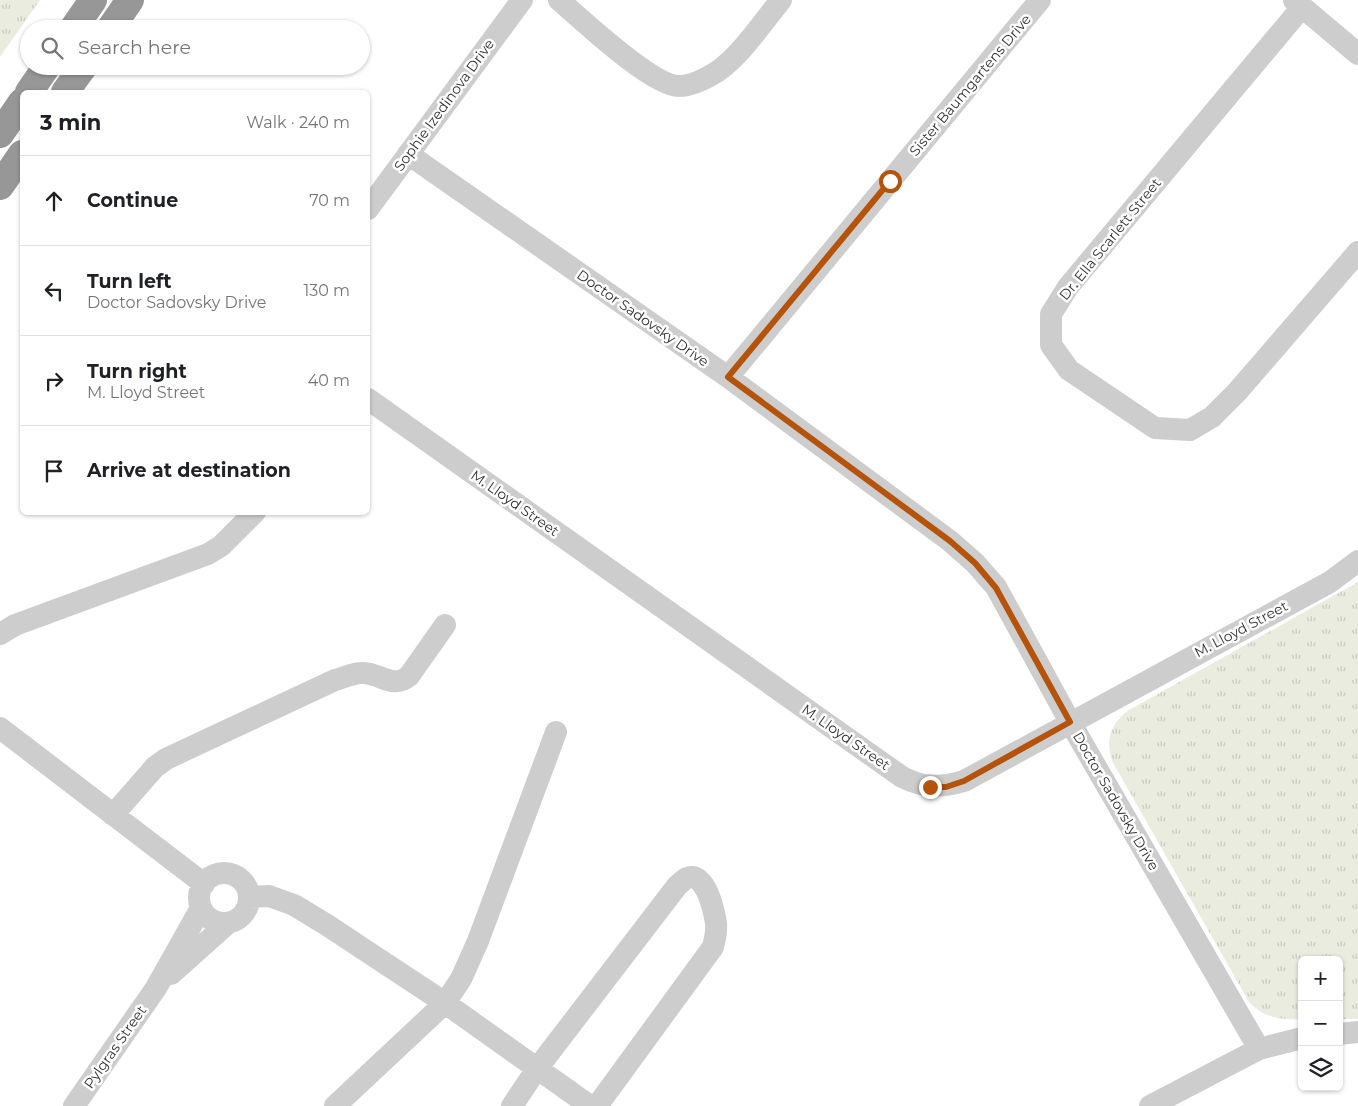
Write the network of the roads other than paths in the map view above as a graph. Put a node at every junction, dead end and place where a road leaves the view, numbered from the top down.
1 (93, 0) edge
2 (130, 0) edge
3 (522, 0) edge
4 (558, 0) edge
5 (781, 0) edge
6 (1040, 0) edge
7 (1298, 4) edge
8 (79, 20) edge
9 (116, 20) edge
10 (1358, 54) edge
11 (41, 75) edge
12 (78, 75) edge
13 (30, 90) edge
14 (67, 90) edge
15 (20, 105) edge
16 (0, 134) edge
17 (408, 154) junction
18 (20, 157) edge
19 (0, 186) edge
20 (370, 206) edge
21 (1358, 252) edge
22 (728, 377) junction
23 (370, 400) edge
24 (251, 515) edge
25 (1358, 561) edge
26 (445, 625) dead end
27 (0, 634) edge
28 (1070, 722) junction
29 (0, 728) edge
30 (556, 732) dead end
31 (113, 815) junction
32 (204, 884) junction
33 (249, 897) junction
34 (201, 908) junction
35 (228, 923) junction
36 (156, 988) junction
37 (445, 1003) junction
38 (1358, 1032) edge
39 (1343, 1034) edge
40 (1298, 1039) edge
41 (1259, 1049) junction
42 (536, 1070) junction
43 (74, 1106) edge
44 (335, 1106) edge
45 (512, 1106) edge
46 (590, 1106) edge
47 (597, 1106) edge
48 (1150, 1106) edge

1 - 8 highway
2 - 9 highway
3 - 17 street, Sophie Izedinova Drive
4 - 5 street
6 - 22 street, Sister Baumgartens Drive
7 - 10 street, Dr. Ella Scarlett Street
7 - 21 street, Dr. Ella Scarlett Street
11 - 13 highway
12 - 14 highway
15 - 16 highway
17 - 20 street, Sophie Izedinova Drive
17 - 22 street, Doctor Sadovsky Drive
18 - 19 highway
22 - 28 street, Doctor Sadovsky Drive
23 - 28 street, M. Lloyd Street
24 - 27 street
25 - 28 street, M. Lloyd Street
26 - 31 street
28 - 41 street, Doctor Sadovsky Drive
29 - 31 street
30 - 37 street
31 - 32 street
32 - 33 street
32 - 34 street
33 - 35 street
33 - 37 street
34 - 35 street
34 - 36 street, Pylgras Street
35 - 36 street, Pylgras Street
36 - 43 street, Pylgras Street
37 - 42 street
37 - 44 street
38 - 39 street
40 - 41 street
41 - 48 street
42 - 45 street
42 - 46 street
42 - 47 street

